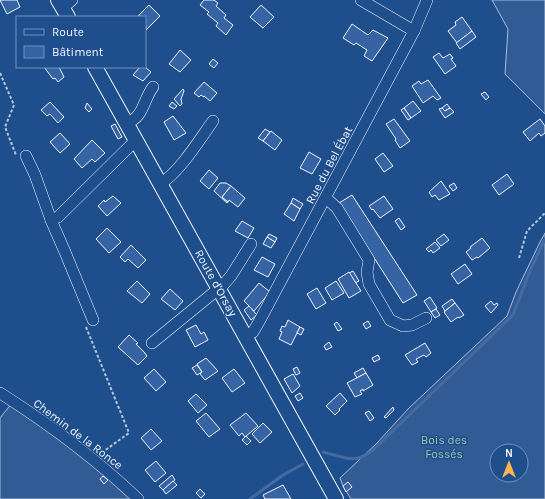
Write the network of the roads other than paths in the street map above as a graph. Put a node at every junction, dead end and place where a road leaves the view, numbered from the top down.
1 (361, 0) edge
2 (427, 0) edge
3 (414, 31) junction
4 (97, 68) edge
5 (153, 87) dead end
6 (213, 121) dead end
7 (126, 123) junction
8 (136, 140) junction
9 (26, 156) dead end
10 (160, 184) junction
11 (326, 198) junction
12 (51, 220) junction
13 (251, 244) dead end
14 (219, 288) junction
15 (426, 318) dead end
16 (93, 320) dead end
17 (246, 337) junction
18 (152, 342) dead end
19 (0, 393) edge
20 (138, 499) edge
21 (336, 499) edge

1 - 3 street
2 - 3 street, Rue du Bel Ébat
3 - 11 street, Rue du Bel Ébat
4 - 7 main road, Route d'Orsay
5 - 7 street
6 - 10 street
7 - 8 main road, Route d'Orsay
8 - 10 main road, Route d'Orsay
8 - 12 street
9 - 12 street
10 - 14 main road, Route d'Orsay
11 - 15 street
11 - 17 street, Rue du Bel Ébat
12 - 16 street
13 - 14 street
14 - 17 main road, Route d'Orsay
14 - 18 street
17 - 21 main road, Route d'Orsay
19 - 20 street, Chemin de la Ronce

